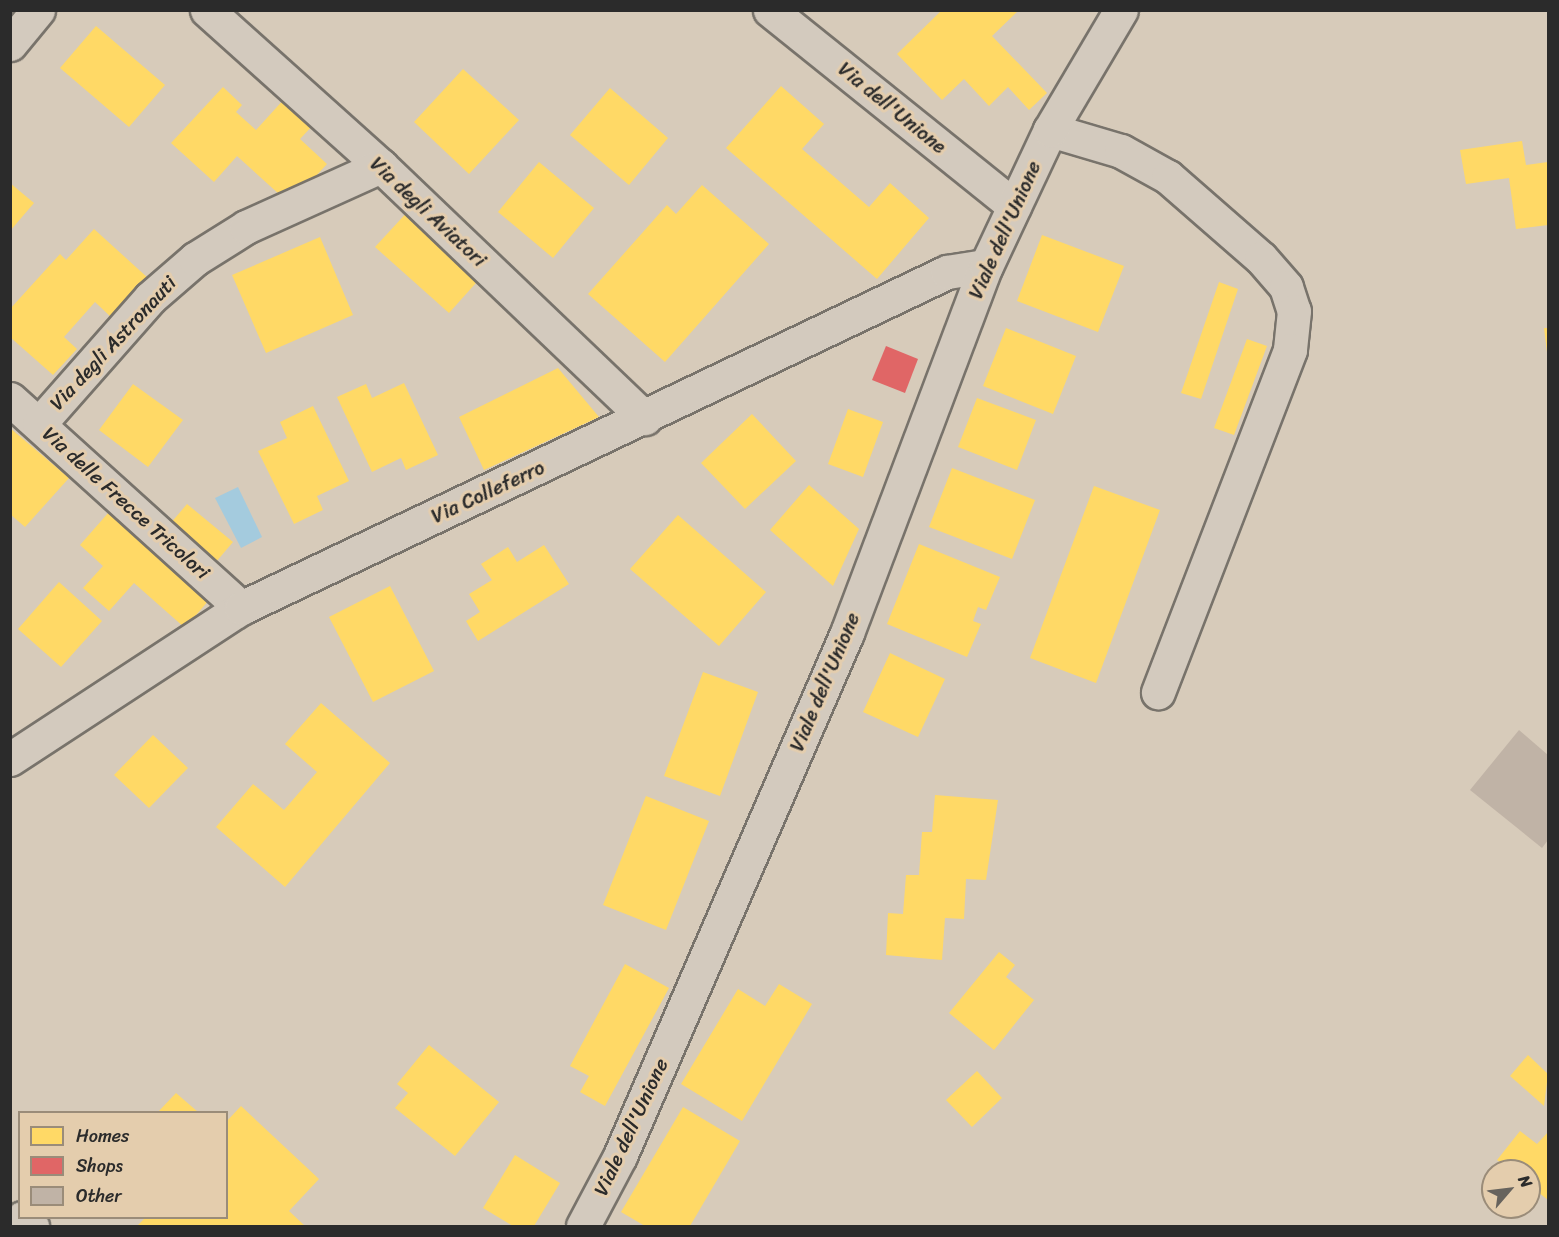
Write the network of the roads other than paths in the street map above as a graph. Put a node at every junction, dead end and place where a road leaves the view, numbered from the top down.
1 (38, 10) edge
2 (207, 10) edge
3 (770, 10) edge
4 (1121, 10) edge
5 (10, 44) edge
6 (1050, 130) junction
7 (381, 166) junction
8 (1014, 206) junction
9 (986, 266) junction
10 (10, 399) edge
11 (645, 418) junction
12 (39, 424) junction
13 (241, 608) junction
14 (1158, 692) dead end
15 (10, 759) edge
16 (583, 1227) edge

1 - 5 street
2 - 7 street, Via degli Aviatori
3 - 8 street, Via dell'Unione
4 - 6 street, Viale dell'Unione
6 - 8 street, Viale dell'Unione
6 - 14 street
7 - 11 street, Via degli Aviatori
7 - 12 street, Via degli Astronauti
8 - 9 street, Viale dell'Unione
9 - 11 street, Via Colleferro
9 - 16 street, Viale dell'Unione
10 - 12 street, Via delle Frecce Tricolori
11 - 13 street, Via Colleferro
12 - 13 street, Via delle Frecce Tricolori
13 - 15 street, Via Colleferro

